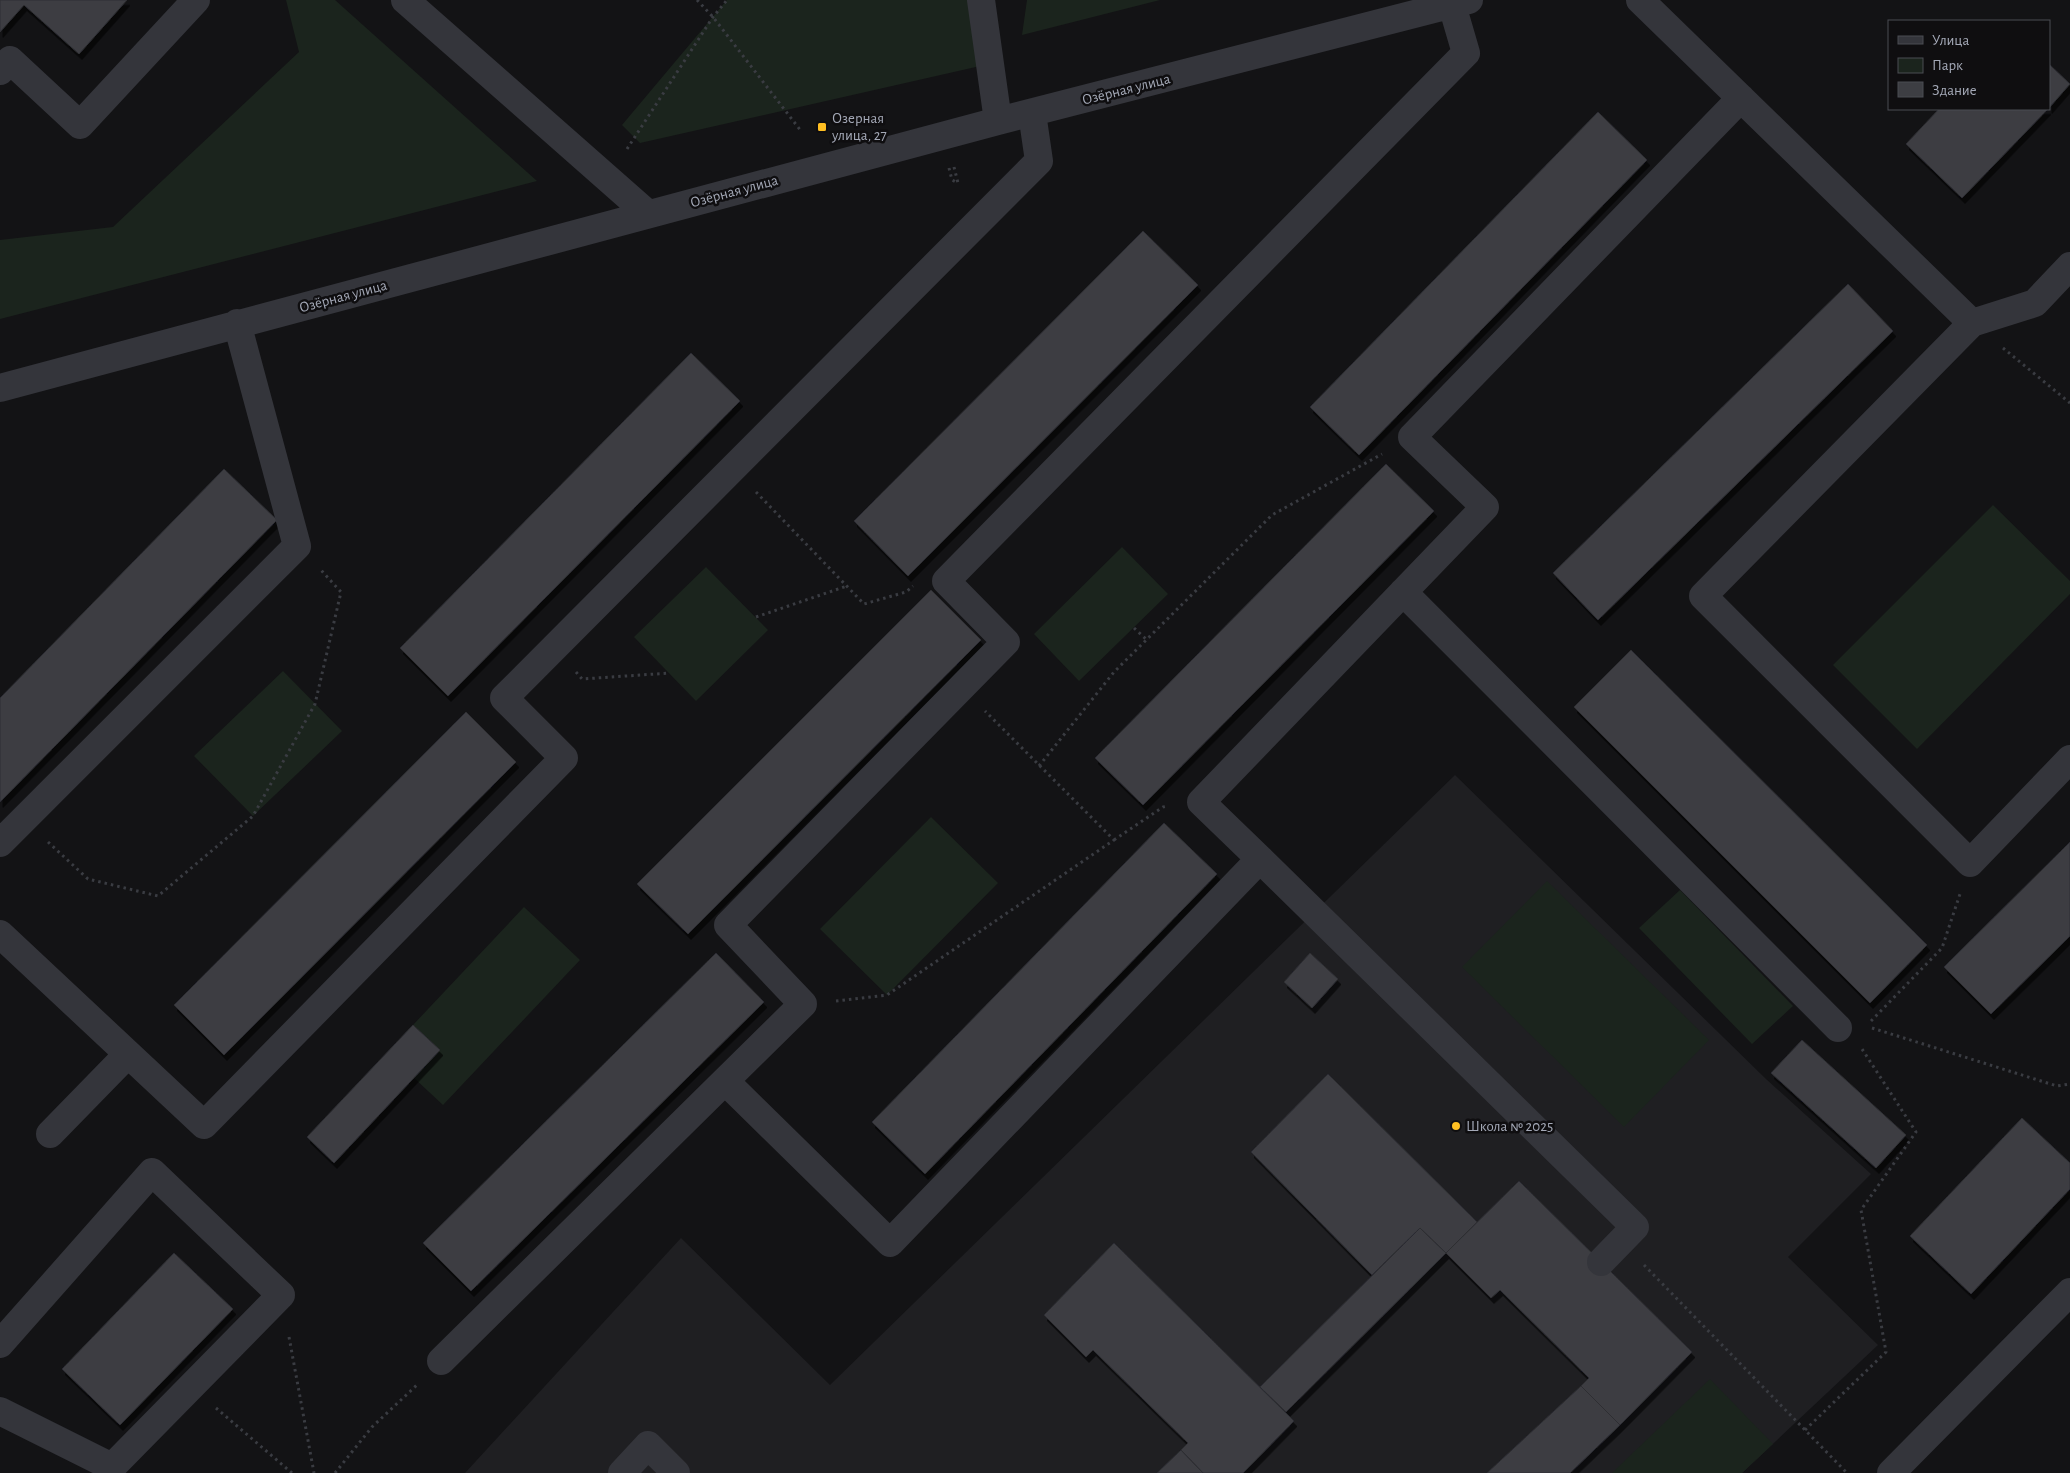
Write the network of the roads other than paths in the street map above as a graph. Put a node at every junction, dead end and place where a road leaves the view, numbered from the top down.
1 (196, 0) edge
2 (404, 0) edge
3 (981, 0) edge
4 (1640, 0) edge
5 (1461, 2) edge
6 (0, 70) edge
7 (1741, 98) junction
8 (1032, 113) junction
9 (998, 121) junction
10 (648, 214) junction
11 (2070, 266) edge
12 (237, 323) junction
13 (1972, 323) junction
14 (0, 388) edge
15 (1403, 592) junction
16 (2070, 759) edge
17 (0, 843) edge
18 (1260, 858) junction
19 (0, 934) edge
20 (1838, 1028) road end
21 (128, 1054) junction
22 (725, 1081) junction
23 (50, 1134) dead end
24 (1600, 1262) dead end
25 (2070, 1292) edge
26 (0, 1344) edge
27 (441, 1361) road end
28 (0, 1411) edge
29 (622, 1473) edge
30 (676, 1473) edge
31 (1891, 1473) edge

1 - 6 street
2 - 10 street
3 - 9 street
4 - 7 street
5 - 8 street, Озёрная улица
5 - 22 street
7 - 13 street
7 - 15 street
8 - 9 street, Озёрная улица
8 - 21 street
9 - 10 street, Озёрная улица
10 - 12 street, Озёрная улица
11 - 13 street
12 - 14 street, Озёрная улица
12 - 17 street
13 - 16 street
15 - 18 street
15 - 20 street
18 - 22 street
18 - 24 street
19 - 21 street
21 - 23 street
22 - 27 street
25 - 31 street
26 - 28 street
29 - 30 street

